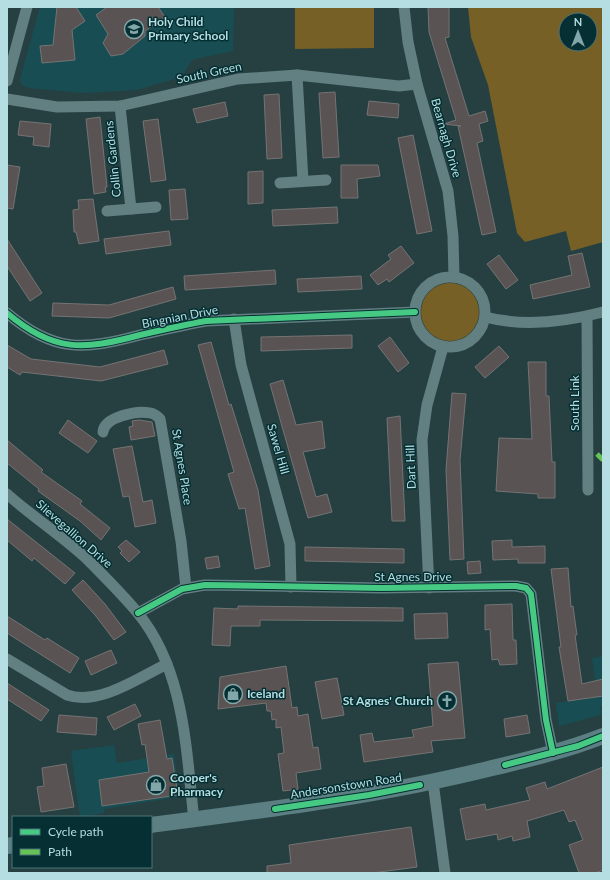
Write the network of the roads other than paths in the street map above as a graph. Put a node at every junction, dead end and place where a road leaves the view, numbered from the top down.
1 (27, 7) edge
2 (404, 7) edge
3 (297, 75) junction
4 (7, 81) edge
5 (417, 84) junction
6 (7, 99) edge
7 (120, 106) junction
8 (326, 180) dead end
9 (303, 181) junction
10 (280, 183) dead end
11 (156, 207) dead end
12 (131, 209) junction
13 (107, 211) dead end
14 (454, 277) junction
15 (415, 312) junction
16 (603, 312) edge
17 (7, 313) edge
18 (485, 317) junction
19 (587, 317) junction
20 (234, 319) junction
21 (443, 347) junction
22 (103, 432) dead end
23 (588, 490) dead end
24 (7, 494) edge
25 (291, 587) junction
26 (186, 588) junction
27 (429, 588) junction
28 (138, 613) junction
29 (7, 659) edge
30 (167, 664) junction
31 (603, 736) edge
32 (553, 753) junction
33 (433, 782) junction
34 (194, 820) junction
35 (152, 826) edge
36 (445, 873) edge

1 - 4 street
2 - 5 street, Bearnagh Drive
3 - 5 street, South Green
3 - 7 street, South Green
3 - 9 street
5 - 14 street, Bearnagh Drive
6 - 7 street, South Green
7 - 12 street, Collin Gardens
8 - 9 street
9 - 10 street
11 - 12 street, Collin Gardens
12 - 13 street, Collin Gardens
14 - 15 street
14 - 18 street
15 - 20 street, Bingnian Drive
15 - 21 street
16 - 19 street
17 - 20 street, Bingnian Drive
18 - 19 street
18 - 21 street
19 - 23 street, South Link
20 - 25 street, Sawel Hill
21 - 27 street, Dart Hill
22 - 26 street, St Agnes Place
24 - 28 street, Slievegallion Drive
25 - 26 street, St Agnes Drive
25 - 27 street, St Agnes Drive
26 - 28 street, St Agnes Drive
27 - 32 street, St Agnes Drive
28 - 30 street, Slievegallion Drive
29 - 30 street
30 - 34 street, Slievegallion Drive
31 - 32 main road, Andersonstown Road
32 - 33 main road, Andersonstown Road
33 - 34 main road, Andersonstown Road
33 - 36 street
34 - 35 main road, Andersonstown Road

